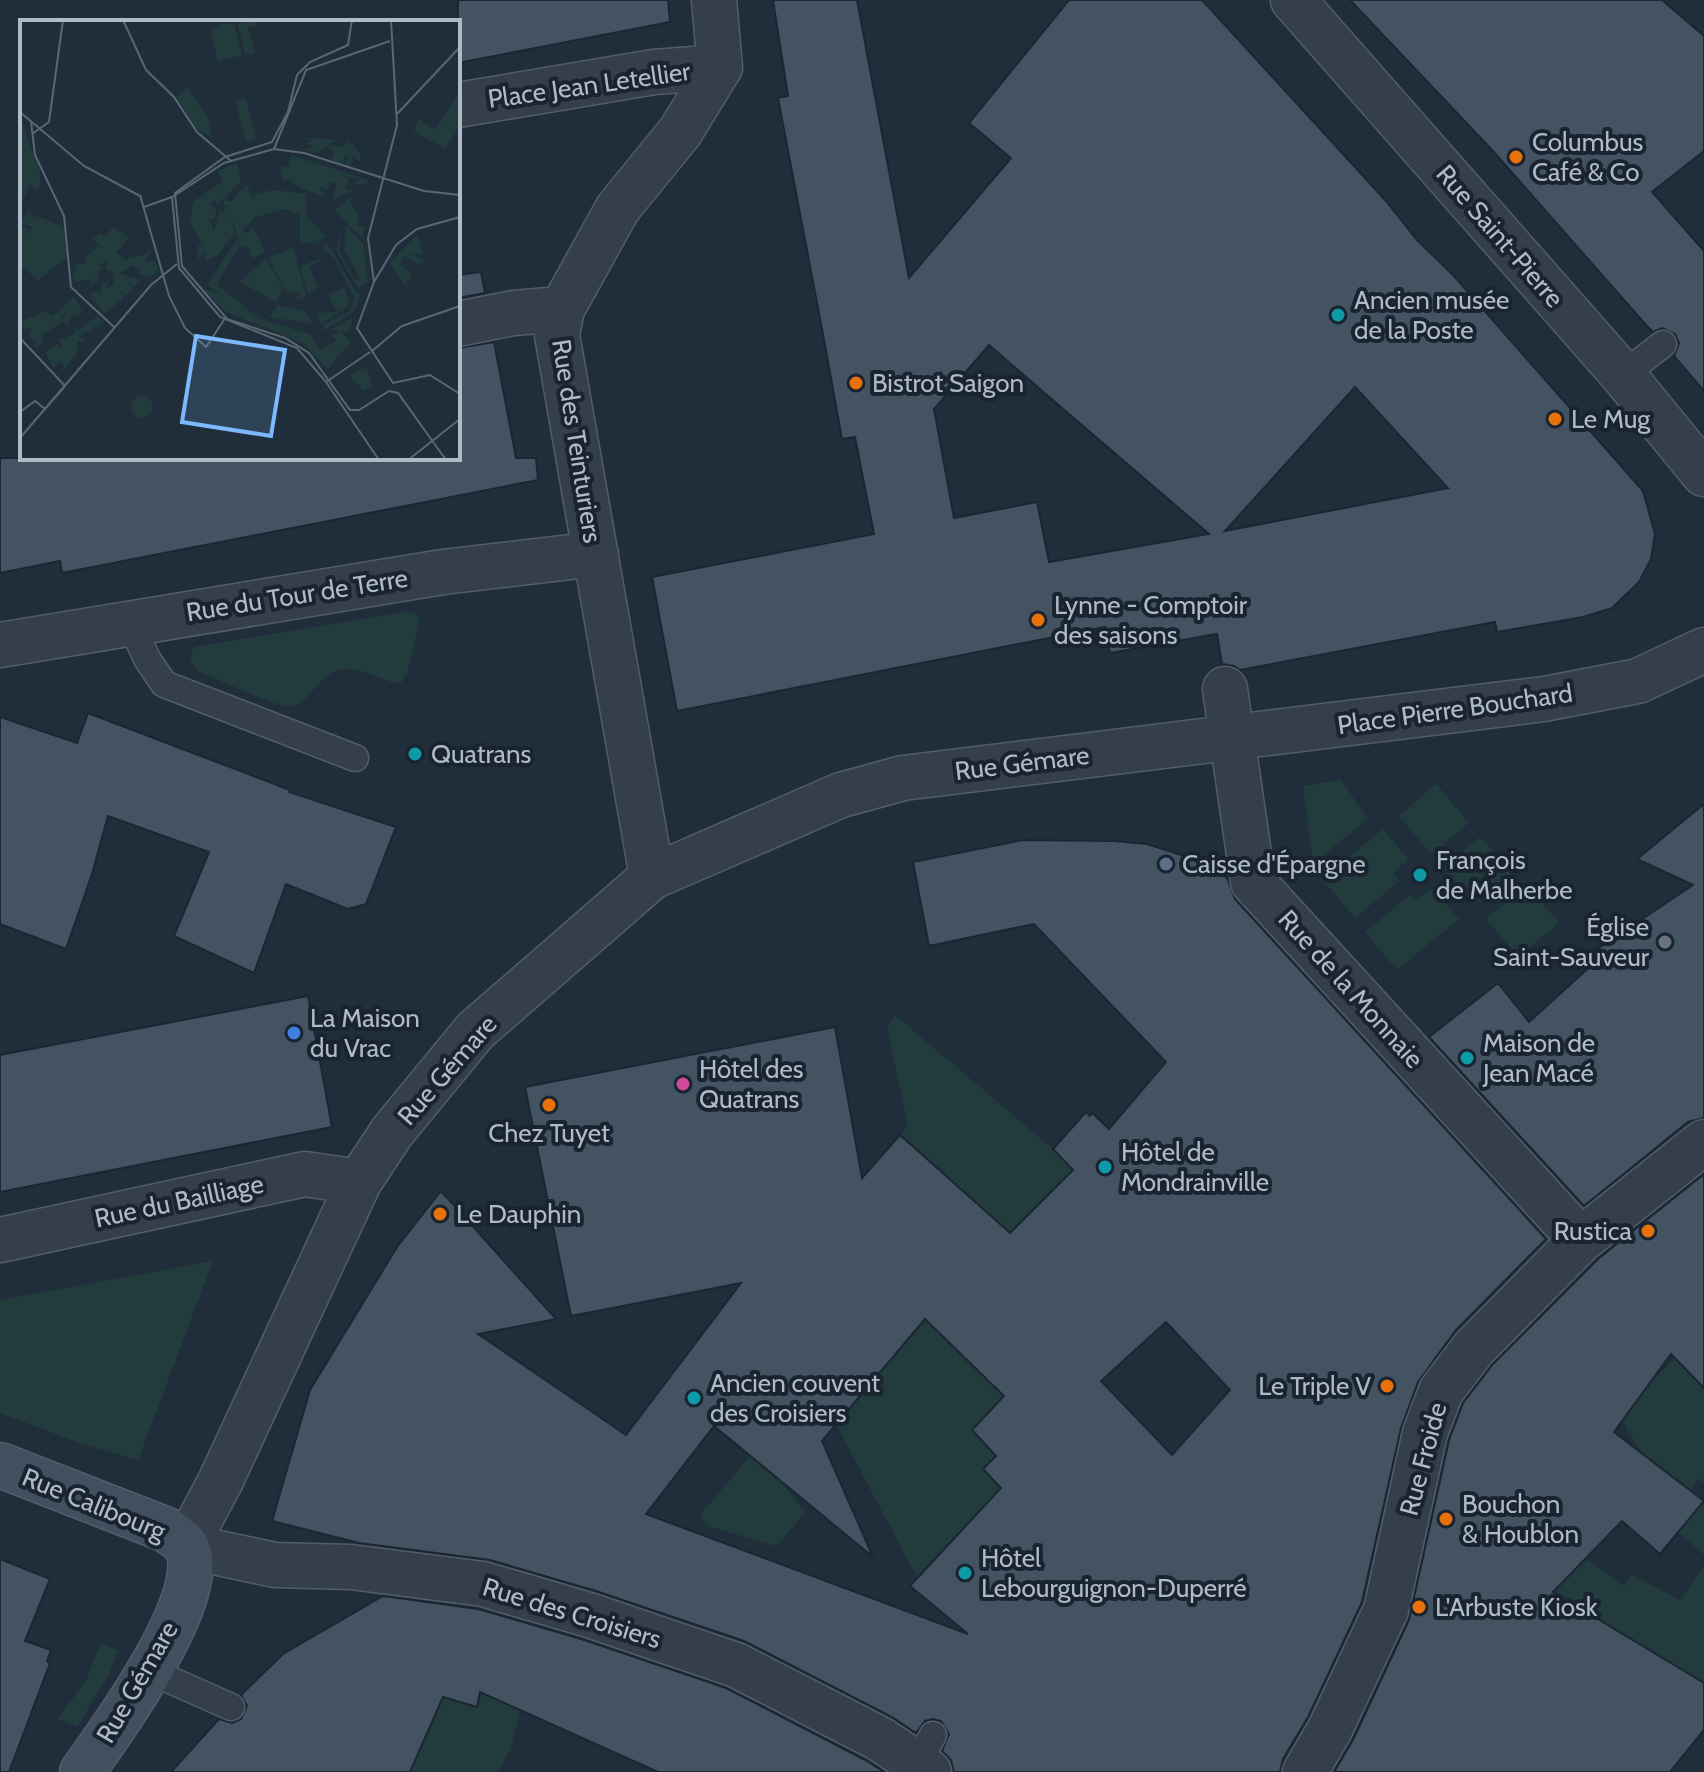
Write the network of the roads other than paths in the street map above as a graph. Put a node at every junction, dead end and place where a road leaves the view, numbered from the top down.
1 (714, 0) edge
2 (1293, 0) edge
3 (720, 67) junction
4 (460, 105) edge
5 (562, 309) junction
6 (460, 324) edge
7 (1663, 344) dead end
8 (1623, 375) junction
9 (1704, 474) edge
10 (596, 554) junction
11 (130, 622) junction
12 (0, 645) edge
13 (1704, 650) edge
14 (1225, 689) dead end
15 (1216, 740) junction
16 (355, 758) dead end
17 (652, 877) junction
18 (1704, 1142) edge
19 (359, 1182) junction
20 (0, 1240) edge
21 (1581, 1240) junction
22 (0, 1465) edge
23 (186, 1546) junction
24 (150, 1671) junction
25 (231, 1707) dead end
26 (926, 1757) edge
27 (82, 1772) edge
28 (1305, 1772) edge

1 - 3 street
2 - 8 street, Rue Saint-Pierre
3 - 4 street, Place Jean Letellier
3 - 5 street, Rue des Teinturiers
5 - 6 street
5 - 10 street, Rue des Teinturiers
7 - 8 lane
8 - 9 street, Rue Saint-Pierre
10 - 11 street, Rue du Tour de Terre
10 - 17 street, Rue des Teinturiers
11 - 12 street, Rue du Tour de Terre
11 - 16 lane
13 - 15 street, Place Pierre Bouchard
14 - 15 street, Rue de la Monnaie
15 - 17 street, Rue Gémare
15 - 21 street, Rue de la Monnaie
17 - 19 street, Rue Gémare
18 - 21 street, Rue Froide
19 - 20 street, Rue du Bailliage
19 - 23 street, Rue Gémare
21 - 28 street, Rue Froide
22 - 23 main road, Rue Calibourg
23 - 24 main road, Rue Gémare
23 - 26 street, Rue des Croisiers
24 - 25 lane
24 - 27 main road, Rue Gémare

